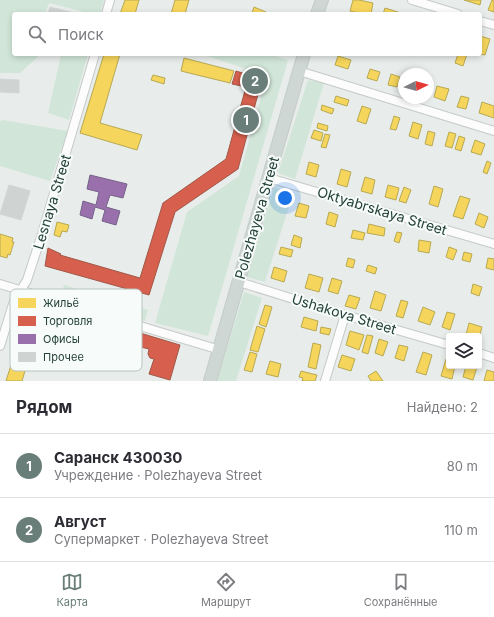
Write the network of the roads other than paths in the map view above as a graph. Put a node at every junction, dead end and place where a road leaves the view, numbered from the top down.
1 (110, 0) edge
2 (322, 0) edge
3 (412, 0) edge
4 (107, 12) edge
5 (318, 12) edge
6 (451, 12) edge
7 (482, 22) edge
8 (494, 25) edge
9 (94, 56) edge
10 (303, 56) edge
11 (299, 71) junction
12 (494, 131) edge
13 (269, 178) junction
14 (494, 244) edge
15 (239, 282) junction
16 (0, 284) edge
17 (17, 289) edge
18 (21, 289) edge
19 (10, 314) edge
20 (345, 315) junction
21 (142, 327) edge
22 (446, 344) edge
23 (0, 346) edge
24 (220, 350) junction
25 (482, 355) edge
26 (494, 358) edge
27 (210, 381) edge
28 (325, 381) edge

1 - 4 street
2 - 5 main road
3 - 6 street
7 - 8 street
9 - 18 street, Lesnaya Street
10 - 11 main road, Polezhayeva Street
11 - 12 street
11 - 13 main road, Polezhayeva Street
13 - 14 street, Oktyabrskaya Street
13 - 15 main road, Polezhayeva Street
15 - 20 street, Ushakova Street
15 - 24 main road, Polezhayeva Street
16 - 17 street
19 - 23 street, Lesnaya Street
20 - 22 street, Ushakova Street
20 - 28 street
21 - 24 street
24 - 27 main road, Polezhayeva Street
25 - 26 street

